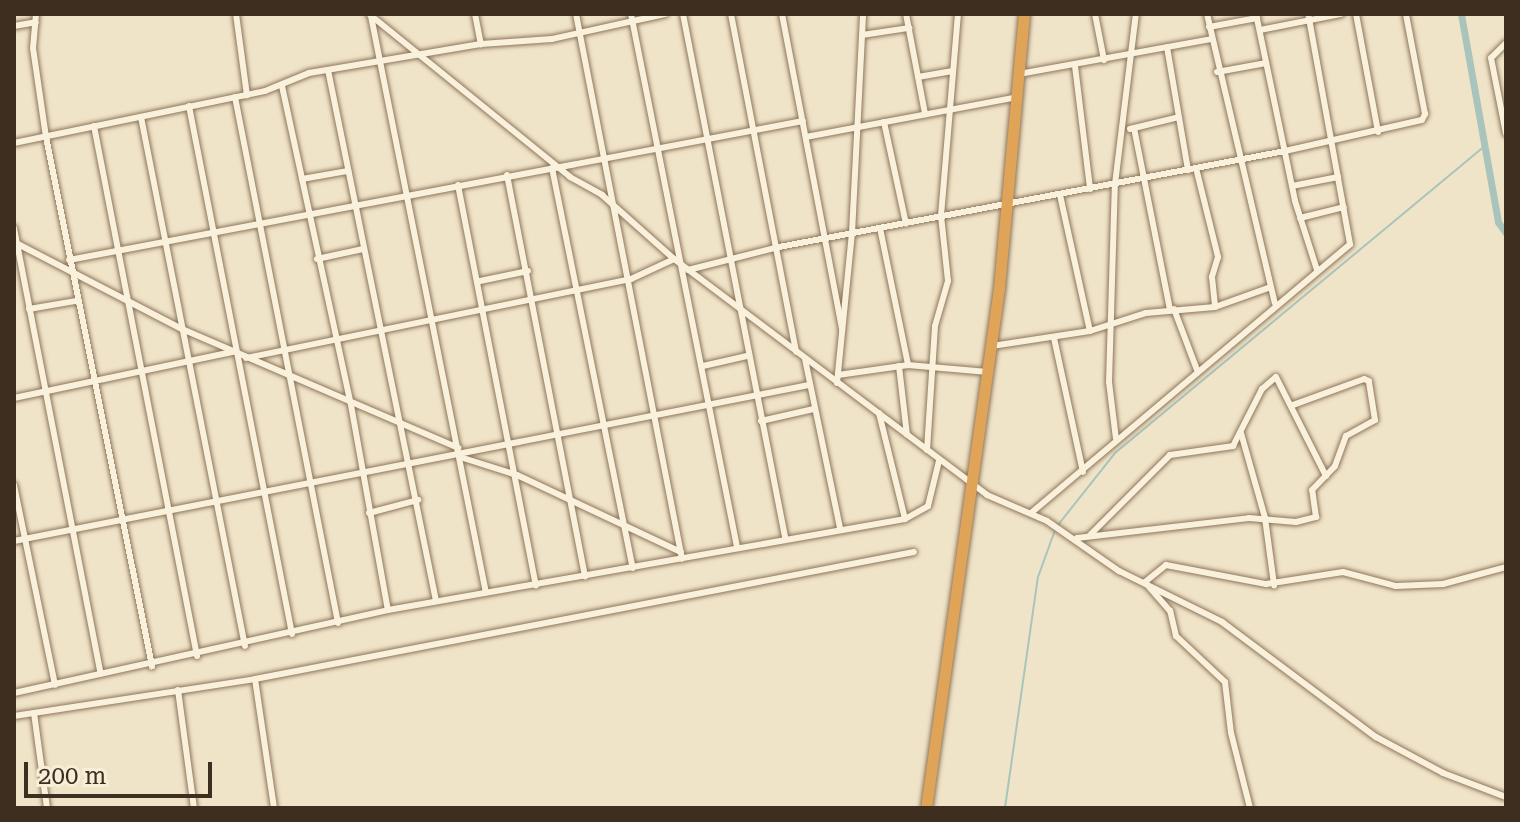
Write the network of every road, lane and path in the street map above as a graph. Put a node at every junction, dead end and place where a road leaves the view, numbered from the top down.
1 (236, 14) edge
2 (370, 14) edge
3 (475, 14) edge
4 (576, 14) edge
5 (665, 14) edge
6 (683, 14) edge
7 (731, 14) edge
8 (782, 14) edge
9 (863, 14) edge
10 (906, 14) edge
11 (958, 14) edge
12 (1024, 14) edge
13 (1095, 14) edge
14 (1136, 14) edge
15 (1207, 14) edge
16 (1341, 14) edge
17 (1356, 14) edge
18 (1406, 14) edge
19 (1257, 16) edge
20 (632, 17) edge
21 (1309, 17) edge
22 (36, 18) edge
23 (14, 26) edge
24 (1209, 27) junction
25 (909, 28) junction
26 (1260, 30) junction
27 (579, 31) junction
28 (862, 35) junction
29 (1211, 39) junction
30 (1506, 43) edge
31 (481, 44) junction
32 (1167, 47) junction
33 (1135, 52) junction
34 (416, 54) junction
35 (1104, 60) junction
36 (1266, 63) junction
37 (381, 64) junction
38 (1075, 66) junction
39 (328, 70) junction
40 (952, 71) junction
41 (1217, 72) junction
42 (1019, 74) junction
43 (918, 77) junction
44 (1506, 78) edge
45 (1495, 80) junction
46 (282, 86) junction
47 (247, 95) junction
48 (235, 97) junction
49 (1018, 97) junction
50 (189, 106) junction
51 (949, 110) junction
52 (925, 114) junction
53 (141, 117) junction
54 (1179, 117) junction
55 (803, 121) junction
56 (884, 122) junction
57 (94, 126) junction
58 (857, 127) junction
59 (1134, 128) junction
60 (754, 130) junction
61 (1123, 130) junction
62 (1378, 132) junction
63 (1506, 134) edge
64 (46, 137) junction
65 (806, 137) junction
66 (707, 138) junction
67 (1330, 142) junction
68 (14, 143) edge
69 (658, 148) junction
70 (1285, 151) junction
71 (601, 158) junction
72 (1238, 160) junction
73 (554, 167) junction
74 (1192, 169) junction
75 (348, 171) junction
76 (507, 175) junction
77 (1338, 177) junction
78 (1146, 178) junction
79 (302, 179) junction
80 (1115, 184) junction
81 (458, 185) junction
82 (1292, 186) junction
83 (1090, 189) junction
84 (1060, 195) junction
85 (408, 197) junction
86 (1009, 205) junction
87 (355, 206) junction
88 (1344, 207) junction
89 (618, 212) junction
90 (309, 216) junction
91 (941, 216) junction
92 (1300, 218) junction
93 (906, 224) junction
94 (261, 227) junction
95 (14, 228) edge
96 (880, 228) junction
97 (852, 233) junction
98 (213, 234) junction
99 (827, 240) junction
100 (165, 242) junction
101 (15, 243) edge
102 (779, 247) junction
103 (363, 249) junction
104 (118, 253) junction
105 (731, 257) junction
106 (317, 259) junction
107 (69, 260) junction
108 (677, 262) junction
109 (688, 270) junction
110 (1317, 270) junction
111 (71, 271) junction
112 (528, 271) junction
113 (18, 274) edge
114 (631, 279) junction
115 (480, 281) junction
116 (1268, 288) junction
117 (580, 289) junction
118 (533, 297) junction
119 (76, 301) junction
120 (125, 302) junction
121 (1275, 303) junction
122 (486, 306) junction
123 (736, 307) junction
124 (1215, 307) junction
125 (29, 309) junction
126 (1172, 310) junction
127 (434, 316) junction
128 (1110, 325) junction
129 (381, 328) junction
130 (182, 329) junction
131 (1090, 331) junction
132 (337, 338) junction
133 (843, 338) junction
134 (1054, 338) junction
135 (992, 346) junction
136 (285, 348) junction
137 (796, 352) junction
138 (235, 353) junction
139 (747, 356) junction
140 (246, 358) junction
141 (805, 359) junction
142 (188, 364) junction
143 (908, 365) junction
144 (934, 365) junction
145 (703, 366) junction
146 (899, 366) junction
147 (1197, 370) junction
148 (988, 372) junction
149 (143, 374) junction
150 (291, 378) junction
151 (838, 379) junction
152 (93, 382) junction
153 (809, 385) junction
154 (47, 392) junction
155 (756, 396) junction
156 (14, 398) edge
157 (711, 403) junction
158 (351, 405) junction
159 (1293, 405) junction
160 (814, 409) junction
161 (879, 413) junction
162 (655, 414) junction
163 (761, 421) junction
164 (607, 424) junction
165 (401, 426) junction
166 (1241, 433) junction
167 (557, 434) junction
168 (907, 435) junction
169 (1116, 439) junction
170 (511, 444) junction
171 (927, 451) junction
172 (459, 452) junction
173 (410, 461) junction
174 (939, 461) junction
175 (362, 472) junction
176 (1083, 472) junction
177 (517, 475) junction
178 (1326, 476) junction
179 (310, 482) junction
180 (972, 483) junction
181 (14, 485) edge
182 (262, 490) junction
183 (216, 498) junction
184 (418, 500) junction
185 (572, 502) junction
186 (168, 509) junction
187 (369, 513) junction
188 (1031, 513) junction
189 (1265, 518) junction
190 (905, 519) junction
191 (120, 521) junction
192 (626, 526) junction
193 (840, 528) junction
194 (75, 530) junction
195 (1089, 536) junction
196 (785, 537) junction
197 (1077, 538) junction
198 (25, 540) junction
199 (14, 541) edge
200 (737, 547) junction
201 (914, 552) dead end
202 (681, 556) junction
203 (1506, 567) edge
204 (633, 568) junction
205 (585, 576) junction
206 (1145, 582) junction
207 (536, 585) junction
208 (1274, 585) junction
209 (486, 593) junction
210 (436, 601) junction
211 (388, 610) junction
212 (338, 623) junction
213 (292, 634) junction
214 (245, 646) junction
215 (197, 656) junction
216 (152, 666) junction
217 (101, 674) junction
218 (255, 679) junction
219 (55, 685) junction
220 (178, 690) junction
221 (14, 693) edge
222 (34, 713) junction
223 (14, 716) edge
224 (1506, 797) edge
225 (47, 808) edge
226 (194, 808) edge
227 (274, 808) edge
228 (926, 808) edge
229 (1250, 808) edge

1 - 47 street
2 - 34 street
2 - 37 street
3 - 31 street
4 - 27 street
5 - 20 street
6 - 66 street
7 - 60 street
8 - 55 street
9 - 28 street
10 - 25 street
11 - 40 street
12 - 42 highway
13 - 35 street
14 - 33 street
15 - 24 street
16 - 21 street
17 - 62 street
18 - 62 street
19 - 24 street
19 - 26 street
20 - 27 street
20 - 69 street
21 - 26 street
21 - 67 street
22 - 23 street
22 - 64 street
24 - 29 street
25 - 28 street
25 - 43 street
26 - 36 street
27 - 31 street
27 - 71 street
28 - 58 street
29 - 32 street
29 - 41 street
30 - 45 street
31 - 34 street
32 - 33 street
32 - 54 street
33 - 35 street
33 - 61 street
34 - 37 street
34 - 73 street
35 - 38 street
36 - 41 street
36 - 70 street
37 - 39 street
37 - 85 street
38 - 42 street
38 - 83 street
39 - 46 street
39 - 75 street
40 - 43 street
40 - 51 street
41 - 72 street
42 - 49 highway
43 - 52 street
44 - 45 street
45 - 63 street
46 - 47 street
46 - 79 street
47 - 48 street
48 - 50 street
48 - 94 street
49 - 51 street
49 - 86 highway
50 - 53 street
50 - 98 street
51 - 52 street
51 - 91 street
52 - 56 street
53 - 57 street
53 - 100 street
54 - 59 street
54 - 74 street
55 - 60 street
55 - 65 street
56 - 58 street
56 - 93 street
57 - 64 street
57 - 104 street
58 - 65 street
58 - 97 street
59 - 61 street
59 - 78 street
60 - 66 street
60 - 102 street
61 - 80 street
62 - 67 street
64 - 68 street
64 - 107 street
65 - 99 street
66 - 69 street
66 - 105 street
67 - 70 street
67 - 77 street
69 - 71 street
69 - 108 street
70 - 72 street
70 - 82 street
71 - 73 street
71 - 89 street
72 - 74 street
72 - 116 street
73 - 76 street
73 - 89 street
73 - 117 street
74 - 78 street
74 - 124 street
75 - 79 street
75 - 87 street
76 - 81 street
76 - 112 street
77 - 82 street
77 - 88 street
78 - 80 street
78 - 126 street
79 - 90 street
80 - 83 street
80 - 128 street
81 - 85 street
81 - 115 street
82 - 92 street
83 - 84 street
84 - 86 street
84 - 131 street
85 - 87 street
85 - 127 street
86 - 91 street
86 - 135 highway
87 - 90 street
87 - 103 street
88 - 92 street
88 - 110 street
89 - 108 street
89 - 114 street
90 - 94 street
90 - 106 street
91 - 93 street
91 - 144 street
92 - 110 street
93 - 96 street
94 - 98 street
94 - 136 street
95 - 101 street
96 - 97 street
96 - 143 street
97 - 99 street
97 - 133 street
98 - 100 street
98 - 138 street
99 - 102 street
99 - 133 street
100 - 104 street
100 - 130 street
101 - 111 street
101 - 113 street
102 - 105 street
102 - 137 street
103 - 106 street
103 - 129 street
104 - 107 street
104 - 120 street
105 - 109 street
105 - 123 street
106 - 132 street
107 - 111 street
108 - 109 street
108 - 114 street
108 - 145 street
109 - 123 street
110 - 121 street
111 - 119 street
111 - 120 street
112 - 115 street
112 - 118 street
113 - 125 street
114 - 117 street
114 - 162 street
115 - 122 street
116 - 121 street
116 - 124 street
117 - 118 street
117 - 164 street
118 - 122 street
118 - 167 street
119 - 125 street
119 - 152 street
120 - 130 street
120 - 149 street
121 - 147 street
122 - 127 street
122 - 170 street
123 - 137 street
123 - 139 street
124 - 126 street
125 - 154 street
126 - 128 street
126 - 147 street
127 - 129 street
127 - 172 street
128 - 131 street
128 - 169 street
129 - 132 street
129 - 165 street
130 - 138 street
130 - 142 street
131 - 134 street
132 - 136 street
132 - 158 street
133 - 151 street
134 - 135 street
134 - 176 street
135 - 148 highway
136 - 140 street
136 - 150 street
137 - 141 street
138 - 140 street
138 - 142 street
138 - 182 street
139 - 145 street
139 - 155 street
140 - 150 street
141 - 151 street
141 - 153 street
142 - 149 street
142 - 183 street
143 - 144 street
143 - 146 street
144 - 148 street
144 - 171 street
145 - 157 street
146 - 151 street
146 - 168 street
147 - 169 street
148 - 180 highway
149 - 152 street
149 - 186 street
150 - 158 street
150 - 179 street
151 - 161 street
152 - 154 street
152 - 191 street
153 - 155 street
153 - 160 street
154 - 156 street
154 - 194 street
155 - 157 street
155 - 163 street
157 - 162 street
157 - 200 street
158 - 165 street
158 - 175 street
159 - 166 street
159 - 178 street
159 - 178 street
160 - 163 street
160 - 193 street
161 - 168 street
161 - 190 street
162 - 164 street
162 - 202 street
163 - 196 street
164 - 167 street
164 - 192 street
165 - 172 street
165 - 173 street
166 - 189 street
166 - 195 street
167 - 170 street
167 - 185 street
168 - 171 street
169 - 176 street
170 - 172 street
170 - 177 street
171 - 174 street
172 - 173 street
172 - 177 street
172 - 209 street
173 - 175 street
173 - 184 street
174 - 180 street
174 - 190 street
175 - 179 street
175 - 187 street
176 - 188 street
177 - 185 street
177 - 207 street
178 - 189 street
179 - 182 street
179 - 212 street
180 - 188 street
180 - 228 highway
181 - 198 street
182 - 183 street
182 - 213 street
183 - 186 street
183 - 214 street
184 - 187 street
184 - 210 street
185 - 192 street
185 - 205 street
186 - 191 street
186 - 215 street
187 - 211 street
188 - 197 street
189 - 195 street
189 - 208 street
190 - 193 street
191 - 194 street
191 - 216 street
192 - 202 street
192 - 204 street
193 - 196 street
194 - 198 street
194 - 217 street
195 - 197 street
196 - 200 street
197 - 206 street
198 - 199 street
198 - 219 street
200 - 202 street
201 - 218 street
202 - 204 street
203 - 208 street
204 - 205 street
205 - 207 street
206 - 208 street
206 - 224 street
206 - 229 street
207 - 209 street
209 - 210 street
210 - 211 street
211 - 212 street
212 - 213 street
213 - 214 street
214 - 215 street
215 - 216 street
216 - 217 street
217 - 219 street
218 - 220 street
218 - 227 street
219 - 221 street
220 - 222 street
220 - 226 street
222 - 223 street
222 - 225 street

